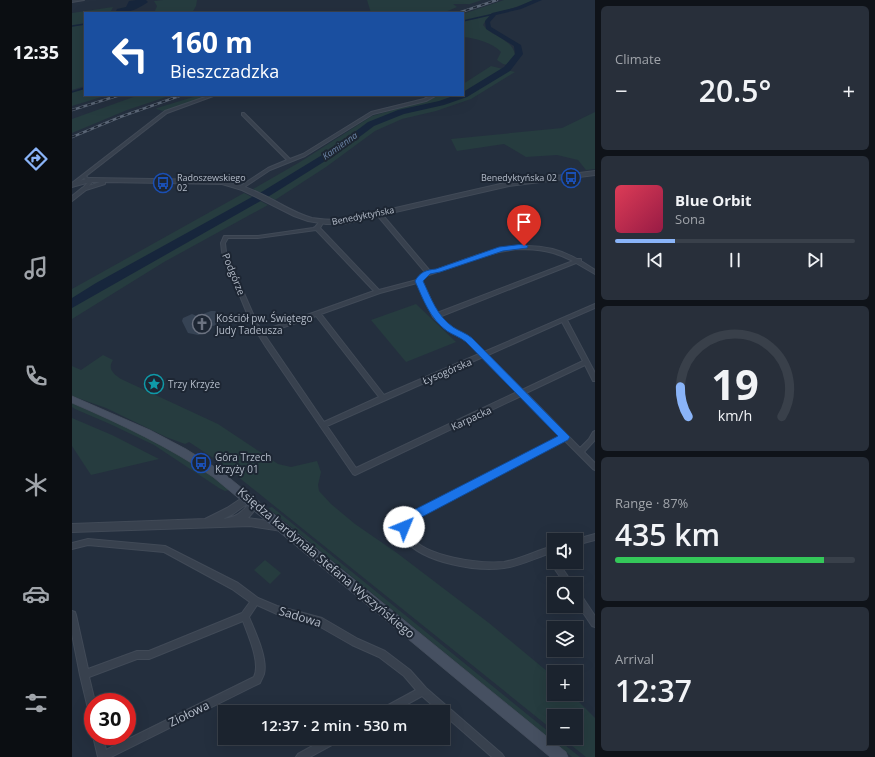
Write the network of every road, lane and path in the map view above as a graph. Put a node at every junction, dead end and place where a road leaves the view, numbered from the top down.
1 (82, 0) edge
2 (72, 1) edge
3 (211, 96) edge
4 (433, 96) edge
5 (244, 115) dead end
6 (290, 160) junction
7 (595, 173) edge
8 (85, 175) junction
9 (90, 180) junction
10 (111, 181) junction
11 (72, 187) edge
12 (244, 189) junction
13 (82, 191) junction
14 (72, 199) edge
15 (379, 214) junction
16 (319, 225) junction
17 (579, 260) junction
18 (428, 272) junction
19 (595, 272) edge
20 (419, 281) junction
21 (378, 292) junction
22 (595, 306) edge
23 (318, 314) junction
24 (435, 316) junction
25 (564, 320) junction
26 (261, 333) junction
27 (483, 355) junction
28 (586, 362) junction
29 (595, 379) edge
30 (521, 394) junction
31 (383, 398) junction
32 (72, 399) edge
33 (322, 425) junction
34 (595, 434) edge
35 (565, 437) junction
36 (580, 452) junction
37 (595, 467) edge
38 (355, 472) joint
39 (251, 501) junction
40 (233, 523) junction
41 (200, 524) junction
42 (72, 528) edge
43 (283, 528) junction
44 (595, 536) edge
45 (583, 540) edge
46 (72, 546) edge
47 (547, 551) edge
48 (255, 601) junction
49 (583, 605) edge
50 (72, 615) edge
51 (245, 616) junction
52 (595, 623) edge
53 (84, 675) junction
54 (423, 691) junction
55 (88, 693) edge
56 (397, 705) edge
57 (100, 745) edge
58 (323, 745) edge
59 (103, 756) edge
60 (494, 756) edge
61 (301, 757) edge
62 (560, 757) edge

1 - 2 street
3 - 8 street
4 - 6 street
5 - 6 street
6 - 12 street
7 - 15 street, Benedyktyńska
8 - 9 street
8 - 11 street
9 - 10 street, Benedyktyńska
9 - 11 street, Benedyktyńska
9 - 13 street
10 - 12 street, Benedyktyńska
10 - 13 street, Benedyktyńska
11 - 13 street
12 - 16 street, Benedyktyńska
13 - 14 street, Benedyktyńska
15 - 16 street, Benedyktyńska
15 - 18 street
16 - 21 street
16 - 26 street, Podgórze
17 - 18 street
17 - 19 street
17 - 24 street
18 - 20 street
20 - 21 street
20 - 24 street
21 - 23 street
22 - 25 street, Łysogórska
23 - 26 street
23 - 31 street
24 - 27 street
25 - 27 street, Łysogórska
25 - 28 street
26 - 33 street, Podgórze
27 - 30 street
27 - 31 street, Łysogórska
28 - 29 street
28 - 30 street, Karpacka
30 - 35 street
30 - 38 street, Karpacka
31 - 33 street, Łysogórska
32 - 39 main road, Księdza kardynała Stefana Wyszyńskiego
33 - 38 street, Podgórze
34 - 36 street
35 - 36 street
35 - 47 street
36 - 37 street
39 - 40 street
39 - 41 street
39 - 43 main road, Księdza kardynała Stefana Wyszyńskiego
40 - 41 street
40 - 43 street
41 - 42 street
43 - 62 main road, Księdza kardynała Stefana Wyszyńskiego
44 - 45 street
46 - 48 street, Sadowa
48 - 51 street
48 - 54 street, Sadowa
49 - 52 street
50 - 53 street
51 - 53 street
51 - 59 street, Ziołowa
53 - 55 street
54 - 56 street
54 - 60 street, Sadowa
57 - 59 street
58 - 61 street

